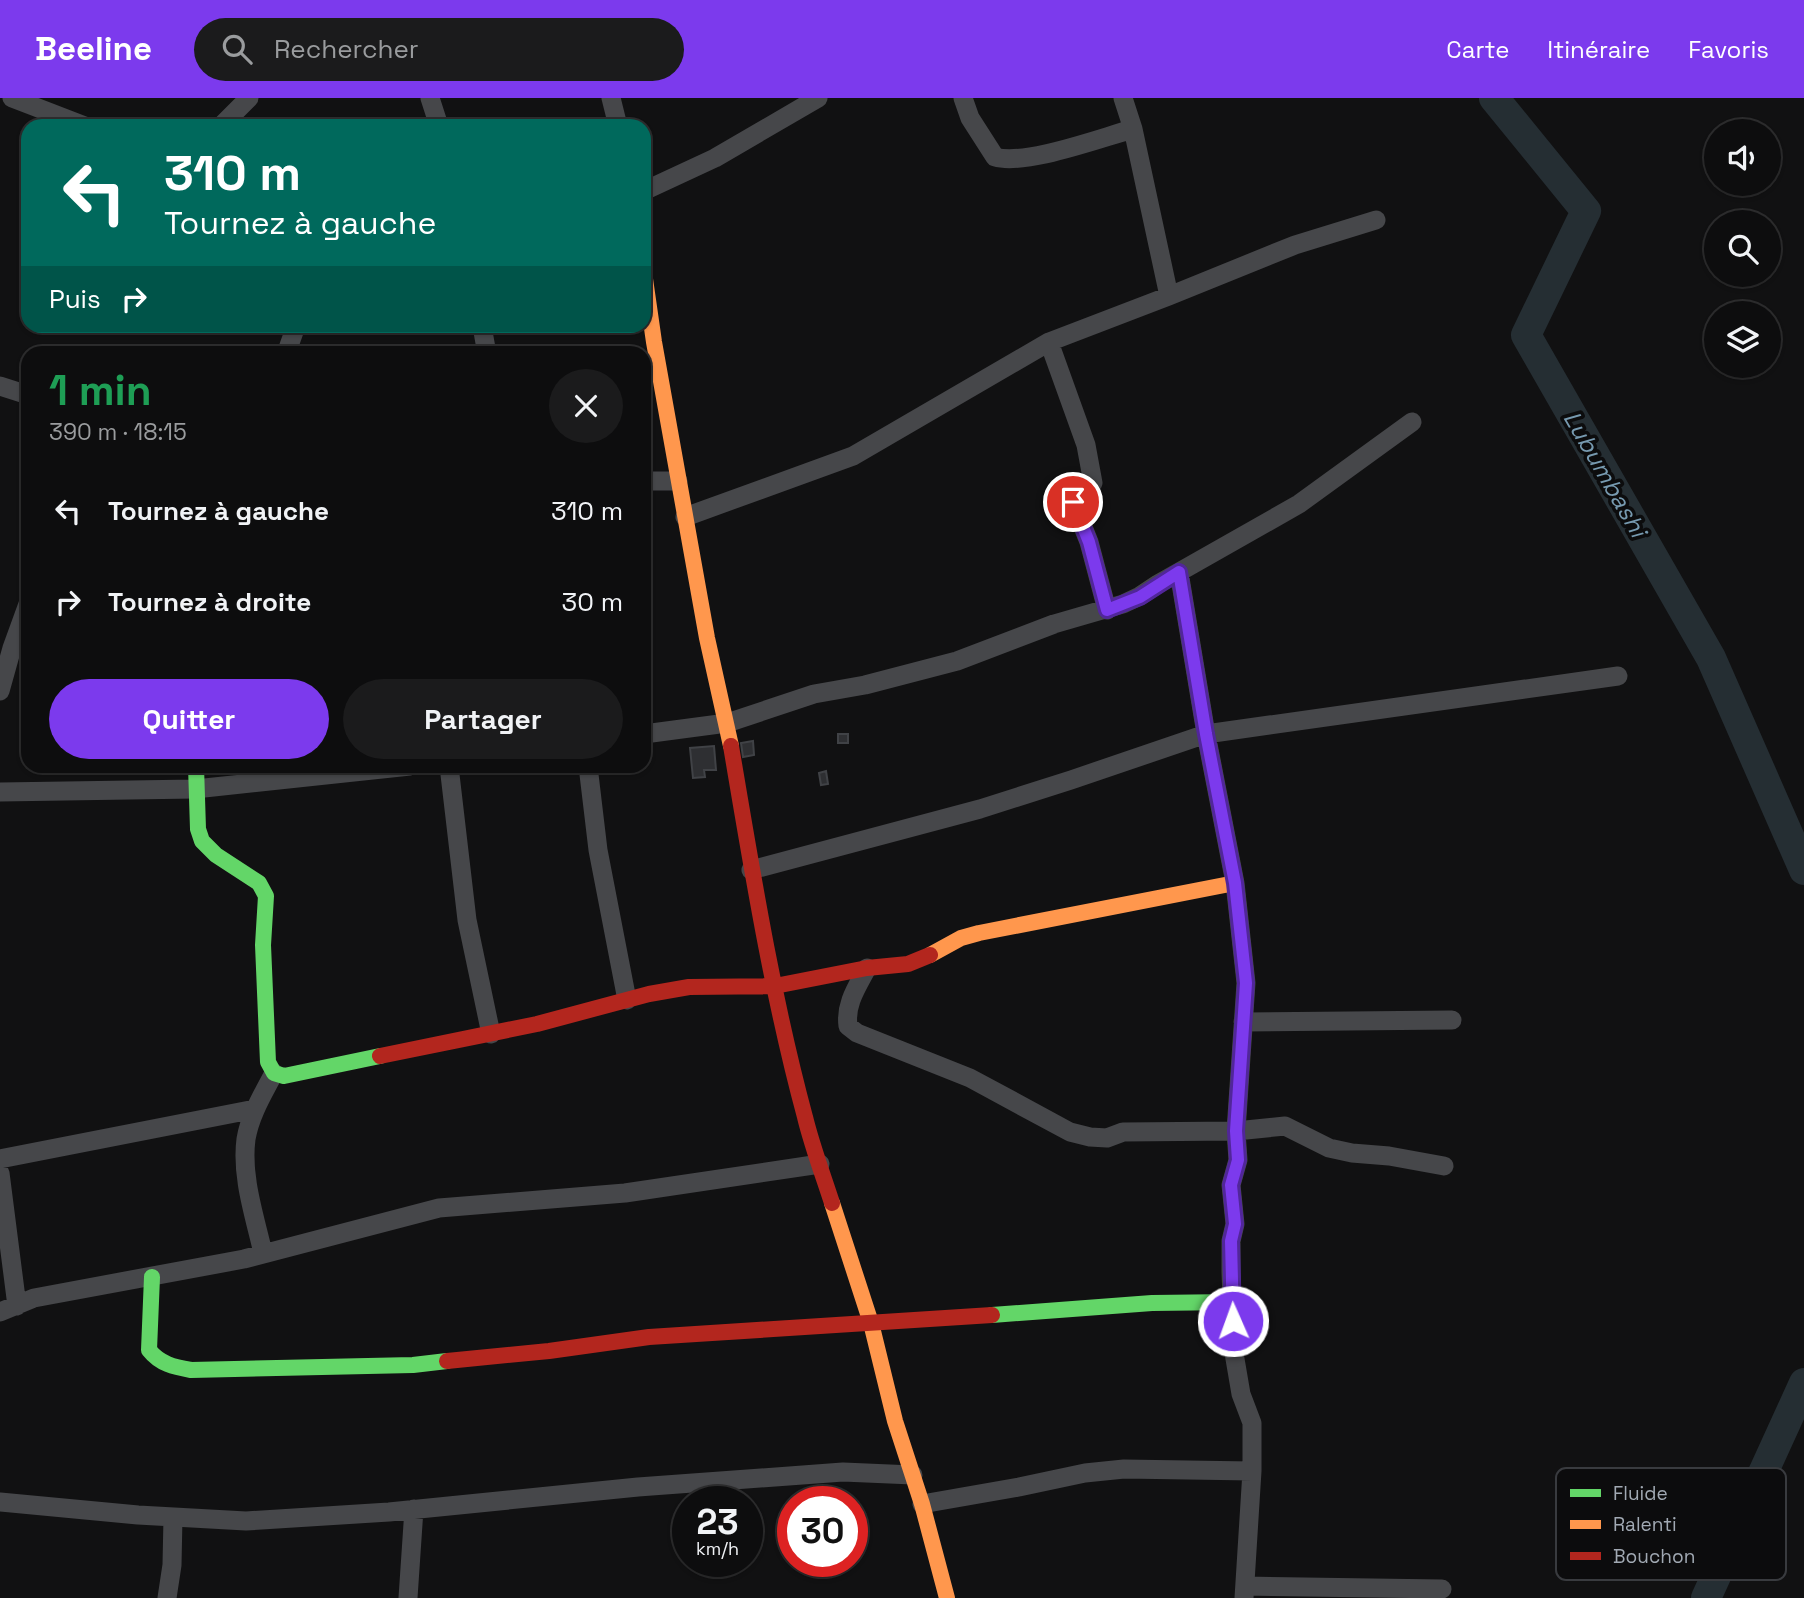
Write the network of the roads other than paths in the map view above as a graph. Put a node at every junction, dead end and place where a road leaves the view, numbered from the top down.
1 (12, 98) edge
2 (249, 98) edge
3 (430, 98) edge
4 (611, 98) edge
5 (818, 98) edge
6 (963, 98) edge
7 (1123, 98) edge
8 (67, 119) edge
9 (228, 119) edge
10 (437, 119) edge
11 (616, 119) edge
12 (1133, 129) junction
13 (651, 188) edge
14 (1376, 220) dead end
15 (1169, 296) junction
16 (651, 321) edge
17 (1049, 342) junction
18 (0, 386) edge
19 (21, 393) edge
20 (1412, 422) dead end
21 (651, 481) edge
22 (678, 481) junction
23 (685, 517) junction
24 (1179, 572) junction
25 (1107, 610) junction
26 (21, 623) edge
27 (1618, 676) dead end
28 (0, 691) edge
29 (727, 723) junction
30 (651, 733) edge
31 (1206, 734) junction
32 (196, 773) edge
33 (345, 773) edge
34 (450, 773) edge
35 (589, 773) edge
36 (195, 789) junction
37 (0, 792) edge
38 (751, 870) junction
39 (1235, 883) junction
40 (867, 968) junction
41 (775, 986) junction
42 (627, 1000) junction
43 (1452, 1020) dead end
44 (1243, 1022) junction
45 (491, 1034) junction
46 (274, 1073) junction
47 (255, 1109) junction
48 (1236, 1131) junction
49 (0, 1159) edge
50 (820, 1164) junction
51 (1444, 1166) dead end
52 (0, 1172) edge
53 (263, 1253) junction
54 (152, 1277) junction
55 (1233, 1302) junction
56 (9, 1309) edge
57 (871, 1323) junction
58 (1252, 1471) junction
59 (913, 1475) junction
60 (0, 1502) edge
61 (922, 1504) junction
62 (414, 1509) junction
63 (173, 1517) junction
64 (1442, 1590) dead end
65 (1245, 1592) edge
66 (167, 1598) edge
67 (408, 1598) edge
68 (947, 1598) edge

1 - 8 street
2 - 9 street
3 - 10 street
4 - 11 street
5 - 13 street
6 - 12 street
7 - 12 street
12 - 15 street
14 - 15 street
15 - 17 street
16 - 22 street
17 - 23 street
17 - 25 street
18 - 19 street
20 - 24 street
21 - 22 street
22 - 23 street
23 - 29 street
24 - 25 street
24 - 31 street
25 - 29 street
26 - 28 street
27 - 31 street
29 - 30 street
29 - 38 street
31 - 38 street
31 - 39 street
32 - 36 street
33 - 36 street
34 - 45 street
35 - 42 street
36 - 37 street
36 - 46 street
38 - 41 street
39 - 40 street
39 - 44 street
40 - 41 street
40 - 48 street
41 - 42 street
41 - 50 street
42 - 45 street
43 - 44 street
44 - 48 street
45 - 46 street
46 - 47 street
47 - 49 street
47 - 53 street
48 - 51 street
48 - 55 street
50 - 53 street
50 - 57 street
52 - 56 street
53 - 54 street
54 - 56 street
54 - 57 street
55 - 57 street
55 - 58 street
57 - 59 street
58 - 61 street
58 - 65 street
59 - 61 street
59 - 62 street
60 - 63 street
61 - 68 street
62 - 63 street
62 - 67 street
63 - 66 street
64 - 65 street

